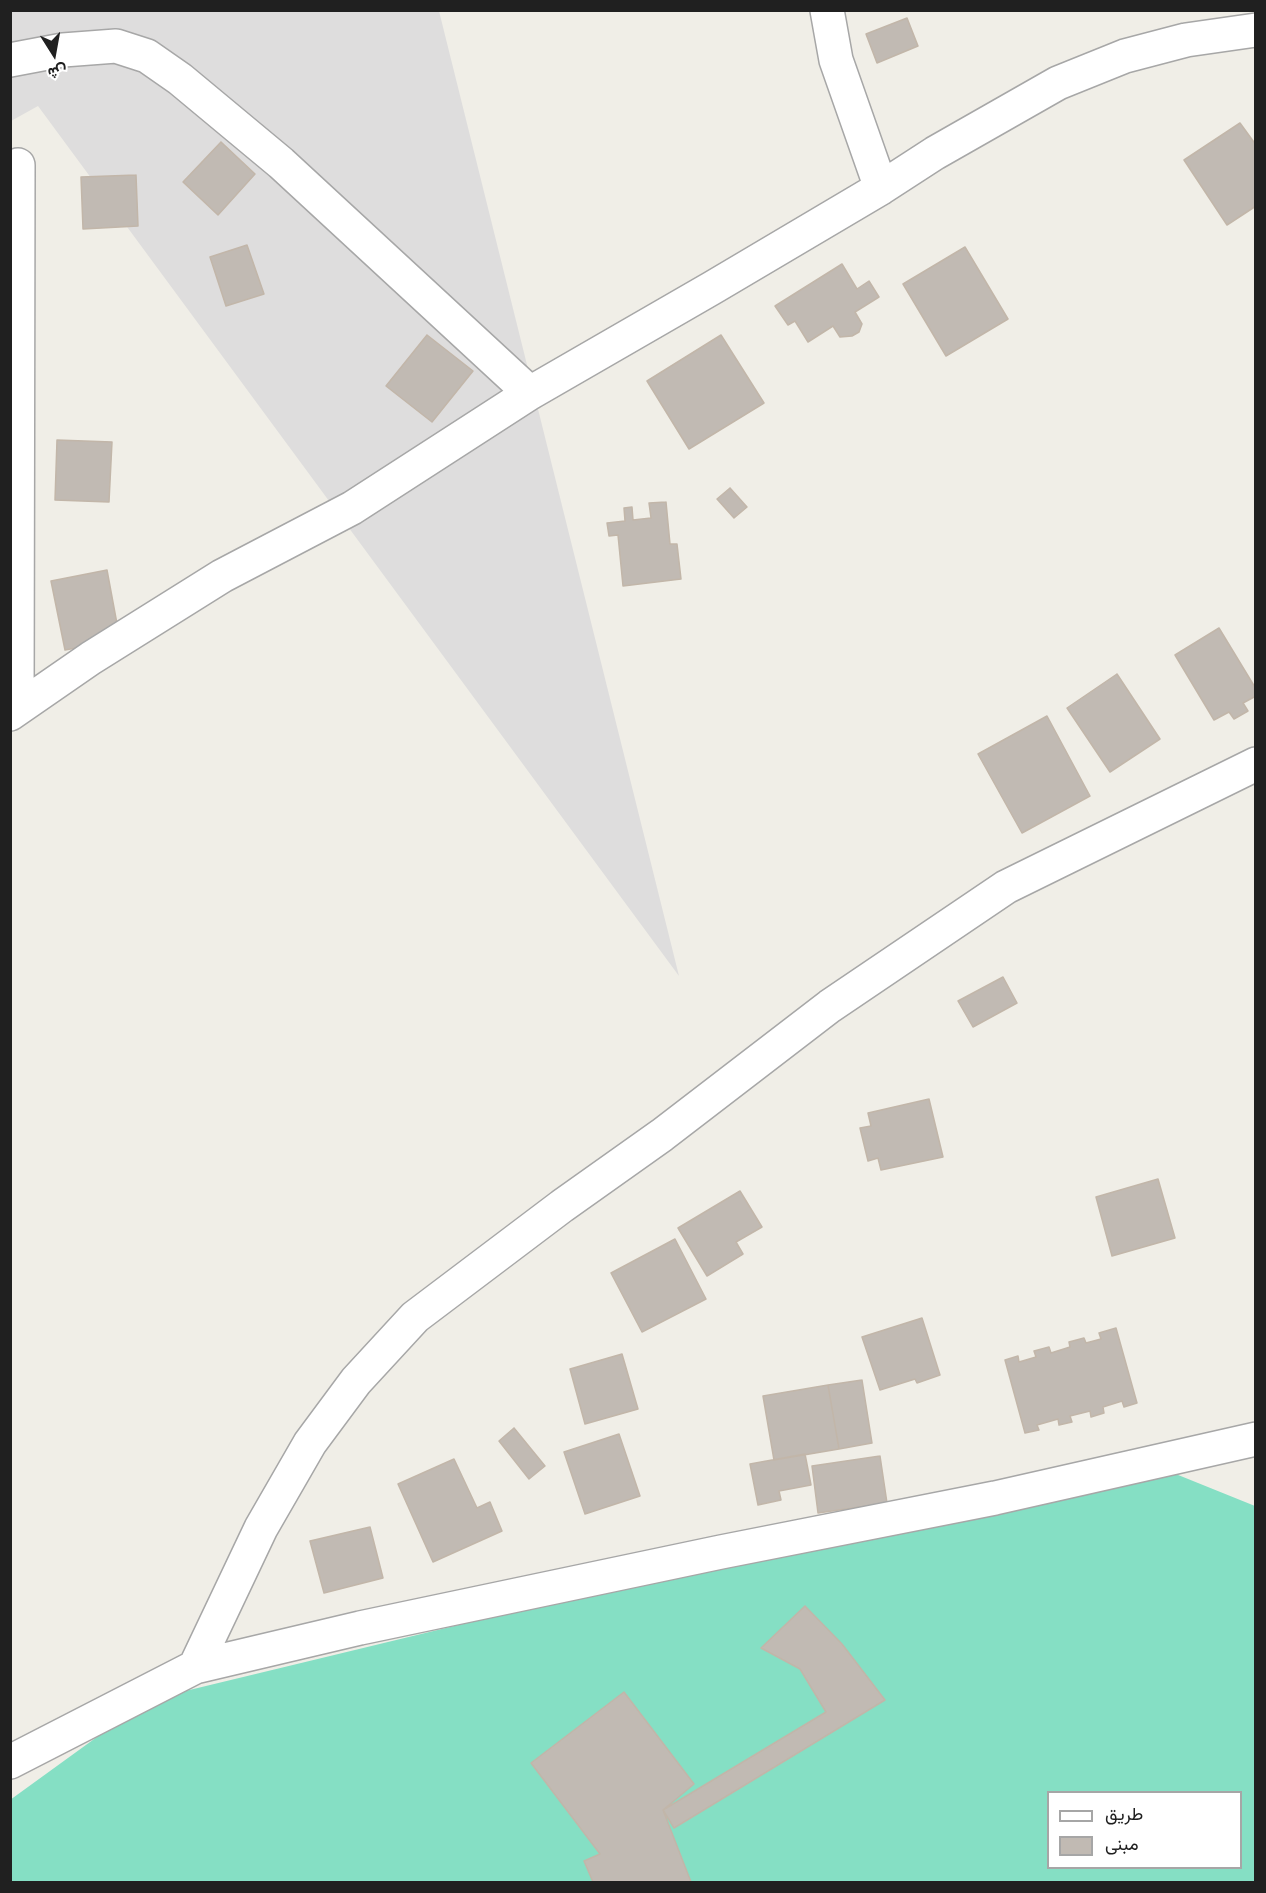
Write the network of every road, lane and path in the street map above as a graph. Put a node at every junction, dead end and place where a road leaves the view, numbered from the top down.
1 (827, 10) edge
2 (1256, 30) edge
3 (10, 60) edge
4 (18, 165) dead end
5 (881, 188) junction
6 (530, 393) junction
7 (14, 711) edge
8 (1256, 764) edge
9 (1256, 1439) edge
10 (195, 1667) junction
11 (10, 1762) edge

1 - 5 street
2 - 5 street
3 - 6 street
4 - 7 street
5 - 6 street
6 - 7 street
8 - 10 street
9 - 10 street
10 - 11 street

